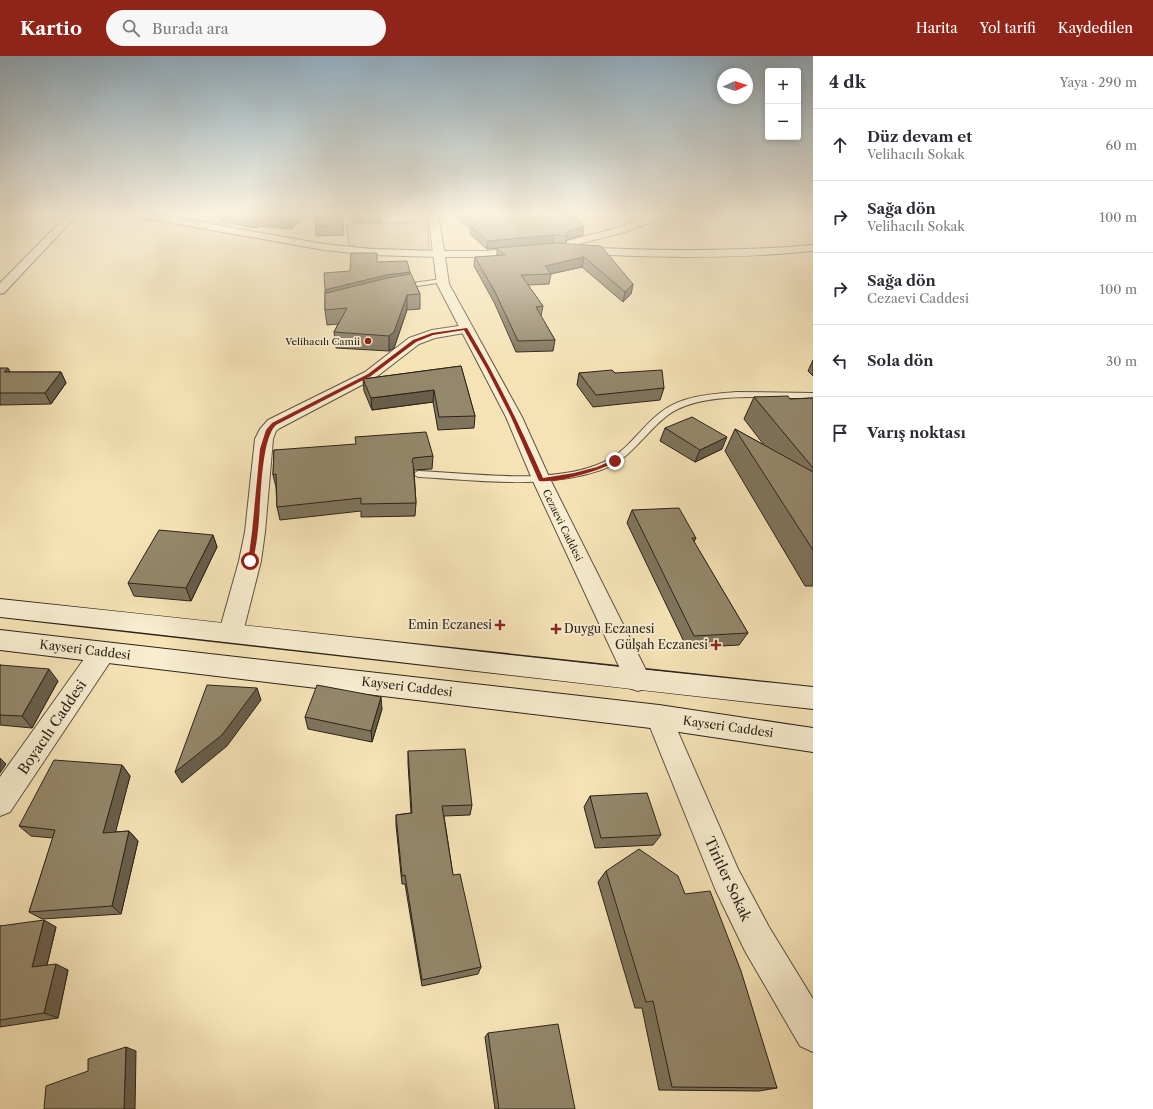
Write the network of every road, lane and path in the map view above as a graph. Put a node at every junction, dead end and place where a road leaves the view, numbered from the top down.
1 (27, 262) edge
2 (440, 262) edge
3 (442, 281) junction
4 (388, 289) edge
5 (0, 290) edge
6 (465, 329) junction
7 (813, 396) edge
8 (418, 474) dead end
9 (541, 480) junction
10 (0, 608) edge
11 (231, 632) junction
12 (0, 640) edge
13 (103, 652) junction
14 (638, 680) junction
15 (813, 698) edge
16 (659, 717) junction
17 (813, 740) edge
18 (0, 802) edge
19 (813, 1033) edge

1 - 5 street
2 - 3 street, Cezaevi Caddesi
3 - 4 lane
3 - 6 street, Cezaevi Caddesi
6 - 9 street, Cezaevi Caddesi
6 - 11 street
7 - 9 lane
8 - 9 lane
9 - 14 street, Cezaevi Caddesi
10 - 11 street
11 - 14 street
12 - 13 street, Kayseri Caddesi
13 - 16 street, Kayseri Caddesi
13 - 18 street, Boyacılı Caddesi
14 - 15 street
16 - 17 street, Kayseri Caddesi
16 - 19 street, Tiritler Sokak

